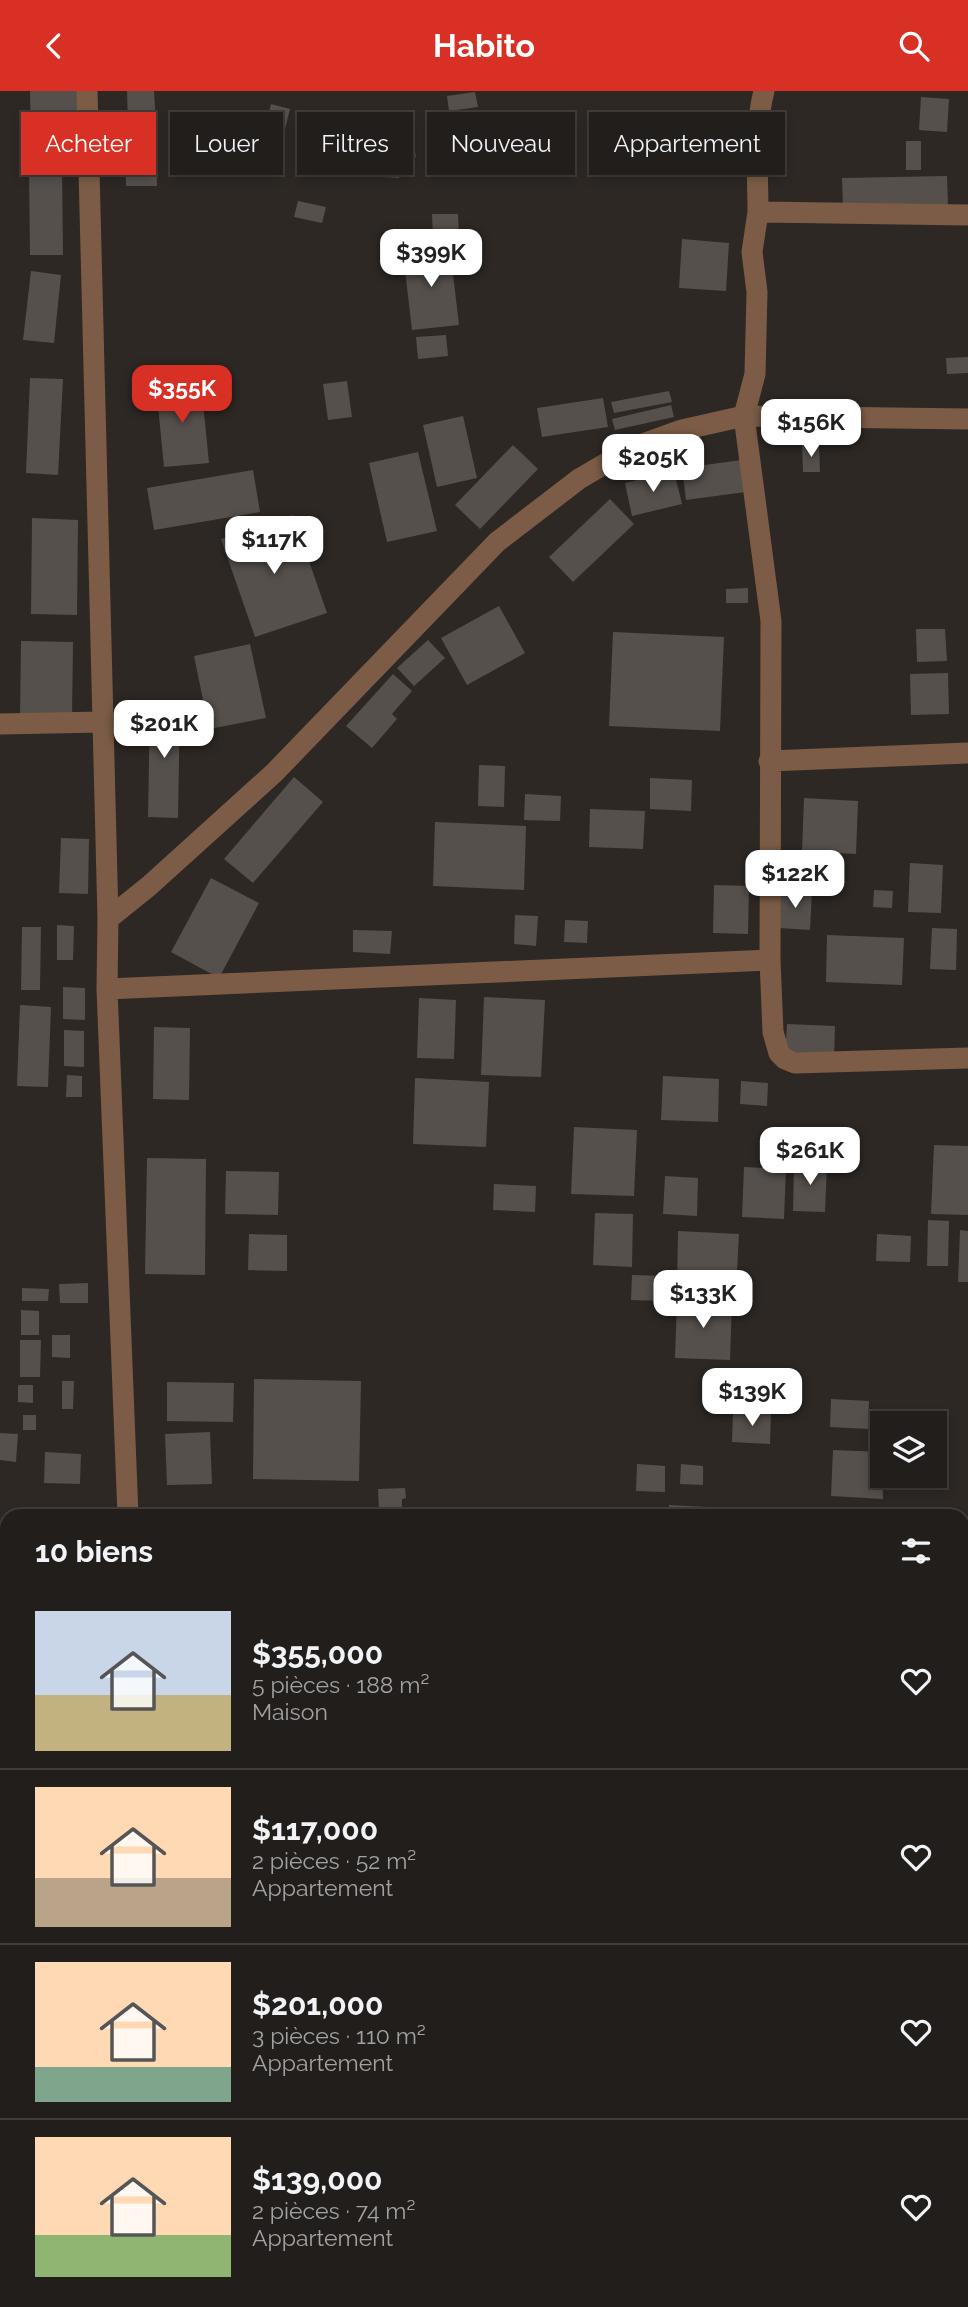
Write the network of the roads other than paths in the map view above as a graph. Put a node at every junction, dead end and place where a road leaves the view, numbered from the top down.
1 (87, 91) edge
2 (764, 91) edge
3 (758, 212) junction
4 (968, 215) edge
5 (744, 416) junction
6 (968, 419) edge
7 (102, 722) junction
8 (0, 724) edge
9 (968, 753) edge
10 (769, 761) junction
11 (108, 919) junction
12 (770, 960) junction
13 (107, 989) junction
14 (968, 1058) edge
15 (128, 1509) edge

1 - 7 street
2 - 3 street
3 - 4 street
3 - 5 street
5 - 6 street
5 - 10 street
5 - 11 street
7 - 8 street
7 - 11 street
9 - 10 street
10 - 12 street
11 - 13 street
12 - 13 street
12 - 14 street
13 - 15 street

